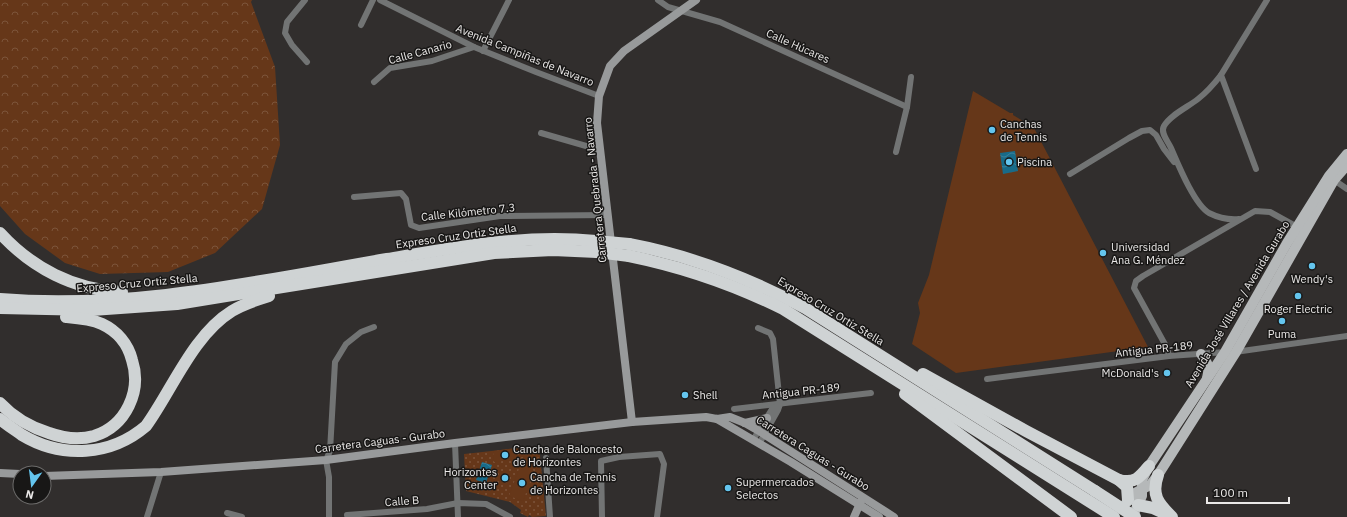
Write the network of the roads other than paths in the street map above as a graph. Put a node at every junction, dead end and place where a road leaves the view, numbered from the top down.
1 (305, 0) edge
2 (373, 0) edge
3 (380, 0) edge
4 (509, 0) edge
5 (658, 0) edge
6 (696, 0) edge
7 (1267, 0) edge
8 (680, 11) junction
9 (361, 25) dead end
10 (474, 47) junction
11 (483, 51) junction
12 (307, 62) dead end
13 (1221, 75) junction
14 (911, 77) dead end
15 (374, 82) dead end
16 (599, 96) junction
17 (906, 107) junction
18 (541, 133) dead end
19 (600, 150) junction
20 (896, 152) dead end
21 (1347, 154) edge
22 (1178, 166) junction
23 (1347, 166) edge
24 (1256, 169) dead end
25 (1070, 174) dead end
26 (1334, 180) junction
27 (1347, 189) edge
28 (354, 197) dead end
29 (608, 215) junction
30 (1240, 219) junction
31 (1301, 228) junction
32 (0, 233) edge
33 (597, 246) junction
34 (328, 280) junction
35 (153, 297) junction
36 (0, 299) edge
37 (0, 308) edge
38 (38, 310) junction
39 (374, 327) dead end
40 (758, 328) dead end
41 (1347, 336) edge
42 (1225, 352) junction
43 (1236, 352) junction
44 (1201, 354) junction
45 (1169, 356) junction
46 (892, 370) junction
47 (987, 379) dead end
48 (1206, 382) junction
49 (871, 393) dead end
50 (0, 403) edge
51 (780, 404) junction
52 (734, 408) dead end
53 (767, 418) junction
54 (0, 419) edge
55 (717, 419) junction
56 (632, 422) junction
57 (745, 423) junction
58 (762, 433) junction
59 (756, 442) junction
60 (455, 443) junction
61 (546, 458) dead end
62 (326, 460) junction
63 (1149, 466) junction
64 (161, 472) junction
65 (0, 473) edge
66 (12, 474) edge
67 (1158, 475) junction
68 (52, 476) edge
69 (1119, 480) junction
70 (1142, 489) junction
71 (1092, 496) junction
72 (861, 501) junction
73 (458, 503) junction
74 (1134, 508) edge
75 (227, 513) dead end
76 (347, 515) dead end
77 (147, 517) edge
78 (242, 517) edge
79 (328, 517) edge
80 (458, 517) edge
81 (510, 517) edge
82 (550, 517) edge
83 (602, 517) edge
84 (657, 517) edge
85 (854, 517) edge
86 (879, 517) edge
87 (894, 517) edge
88 (1071, 517) edge
89 (1114, 517) edge
90 (1118, 517) edge
91 (1131, 517) edge
92 (1172, 517) edge

1 - 12 street
2 - 9 street
3 - 10 street, Avenida Campiñas de Navarro
4 - 11 street
5 - 8 street, Calle Húcares
6 - 8 main road, Carretera Quebrada - Navarro
7 - 13 street
8 - 16 main road, Carretera Quebrada - Navarro
8 - 17 street, Calle Húcares
10 - 11 street, Avenida Campiñas de Navarro
10 - 15 street, Calle Canario
11 - 16 street, Avenida Campiñas de Navarro
13 - 22 street
13 - 24 street
14 - 17 street
16 - 19 main road, Carretera Quebrada - Navarro
17 - 20 street
18 - 19 street
19 - 29 main road, Carretera Quebrada - Navarro
21 - 31 main road, Avenida José Villares / Avenida Gurabo
22 - 25 street
22 - 30 street
23 - 26 main road, Avenida José Villares / Avenida Gurabo
26 - 27 street
26 - 31 main road, Avenida José Villares / Avenida Gurabo
28 - 29 street, Calle Kilómetro 7.3
29 - 56 main road, Carretera Quebrada - Navarro
30 - 31 street
30 - 45 street
31 - 42 main road, Avenida José Villares / Avenida Gurabo
31 - 43 main road, Avenida José Villares / Avenida Gurabo
32 - 35 highway
33 - 34 highway, Expreso Cruz Ortiz Stella
33 - 35 highway, Expreso Cruz Ortiz Stella
33 - 46 highway, Expreso Cruz Ortiz Stella, bridge
34 - 38 highway, Expreso Cruz Ortiz Stella
34 - 54 highway
35 - 36 highway, Expreso Cruz Ortiz Stella
37 - 38 highway, Expreso Cruz Ortiz Stella
38 - 50 highway
39 - 62 street
40 - 51 street
41 - 43 street, Antigua PR-189
42 - 43 street, Antigua PR-189
42 - 44 street, Antigua PR-189
42 - 48 main road, Avenida José Villares / Avenida Gurabo
43 - 67 main road, Avenida José Villares / Avenida Gurabo
44 - 45 street, Antigua PR-189
44 - 48 main road
45 - 47 street, Antigua PR-189
46 - 69 highway
46 - 71 highway, Expreso Cruz Ortiz Stella
46 - 88 highway
48 - 63 main road, Avenida José Villares / Avenida Gurabo
49 - 51 street, Antigua PR-189
51 - 52 street, Antigua PR-189
51 - 53 street
51 - 58 street
53 - 57 main road
53 - 58 street
55 - 56 main road, Carretera Caguas - Gurabo
55 - 57 main road, Carretera Caguas - Gurabo
55 - 59 main road, Carretera Caguas - Gurabo
56 - 60 main road, Carretera Caguas - Gurabo
57 - 58 main road, Carretera Caguas - Gurabo
58 - 59 street
58 - 72 main road, Carretera Caguas - Gurabo
59 - 72 main road, Carretera Caguas - Gurabo
60 - 62 main road, Carretera Caguas - Gurabo
60 - 73 street
61 - 82 street
62 - 64 main road, Carretera Caguas - Gurabo
62 - 79 street
63 - 69 highway
63 - 70 main road, Avenida José Villares / Avenida Gurabo
64 - 68 main road, Carretera Caguas - Gurabo
64 - 77 street
65 - 66 main road
67 - 70 main road, Avenida José Villares / Avenida Gurabo
67 - 92 highway
69 - 74 highway
70 - 74 main road, Avenida José Villares / Avenida Gurabo
71 - 74 highway, Expreso Cruz Ortiz Stella, bridge
71 - 89 highway, Expreso Cruz Ortiz Stella
72 - 85 main road
72 - 86 main road, Carretera Caguas - Gurabo
72 - 87 main road, Carretera Caguas - Gurabo
73 - 76 street, Calle B
73 - 80 street
73 - 81 street, Calle B
74 - 90 main road, Avenida José Villares / Avenida Gurabo
74 - 91 main road, Avenida José Villares / Avenida Gurabo
74 - 92 highway, Expreso Cruz Ortiz Stella
75 - 78 street
83 - 84 street

